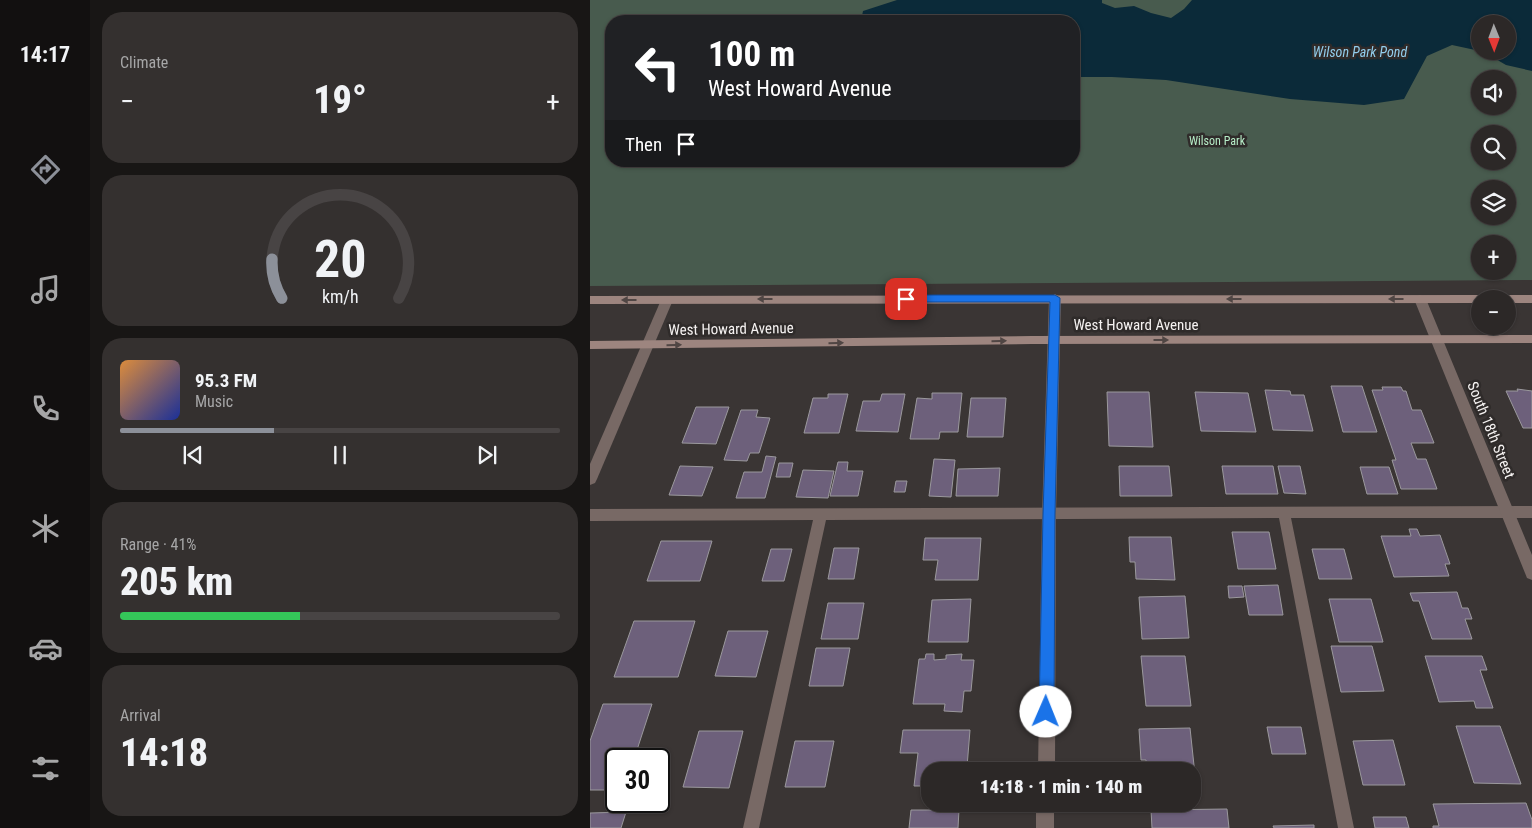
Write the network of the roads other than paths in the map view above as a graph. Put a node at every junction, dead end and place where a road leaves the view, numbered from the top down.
1 (1055, 298) junction
2 (1420, 299) junction
3 (1471, 299) edge
4 (1516, 299) edge
5 (1532, 299) edge
6 (590, 300) edge
7 (667, 300) junction
8 (1435, 339) junction
9 (1532, 339) edge
10 (1055, 340) junction
11 (590, 345) edge
12 (648, 345) junction
13 (590, 479) edge
14 (1507, 512) junction
15 (1532, 512) edge
16 (590, 514) edge
17 (821, 514) junction
18 (1049, 514) junction
19 (1284, 514) junction
20 (1532, 573) edge
21 (1046, 762) edge
22 (1046, 812) edge
23 (751, 828) edge
24 (1045, 828) edge
25 (1346, 828) edge

2 -> 1 main road, West Howard Avenue
1 -> 7 main road, West Howard Avenue
1 - 10 street
2 - 3 main road, West Howard Avenue
2 - 8 street, South 18th Street
4 - 5 main road
7 -> 6 main road, West Howard Avenue
7 - 12 street
8 - 9 main road, West Howard Avenue
10 -> 8 main road, West Howard Avenue
8 - 14 street, South 18th Street
12 -> 10 main road, West Howard Avenue
10 - 18 street
11 - 12 main road, West Howard Avenue
12 - 13 street
14 - 15 lane
14 - 19 lane
14 - 20 street, South 18th Street
16 - 17 lane
17 - 18 lane
17 - 23 lane
18 - 19 lane
18 - 21 street
19 - 25 lane
22 - 24 street

